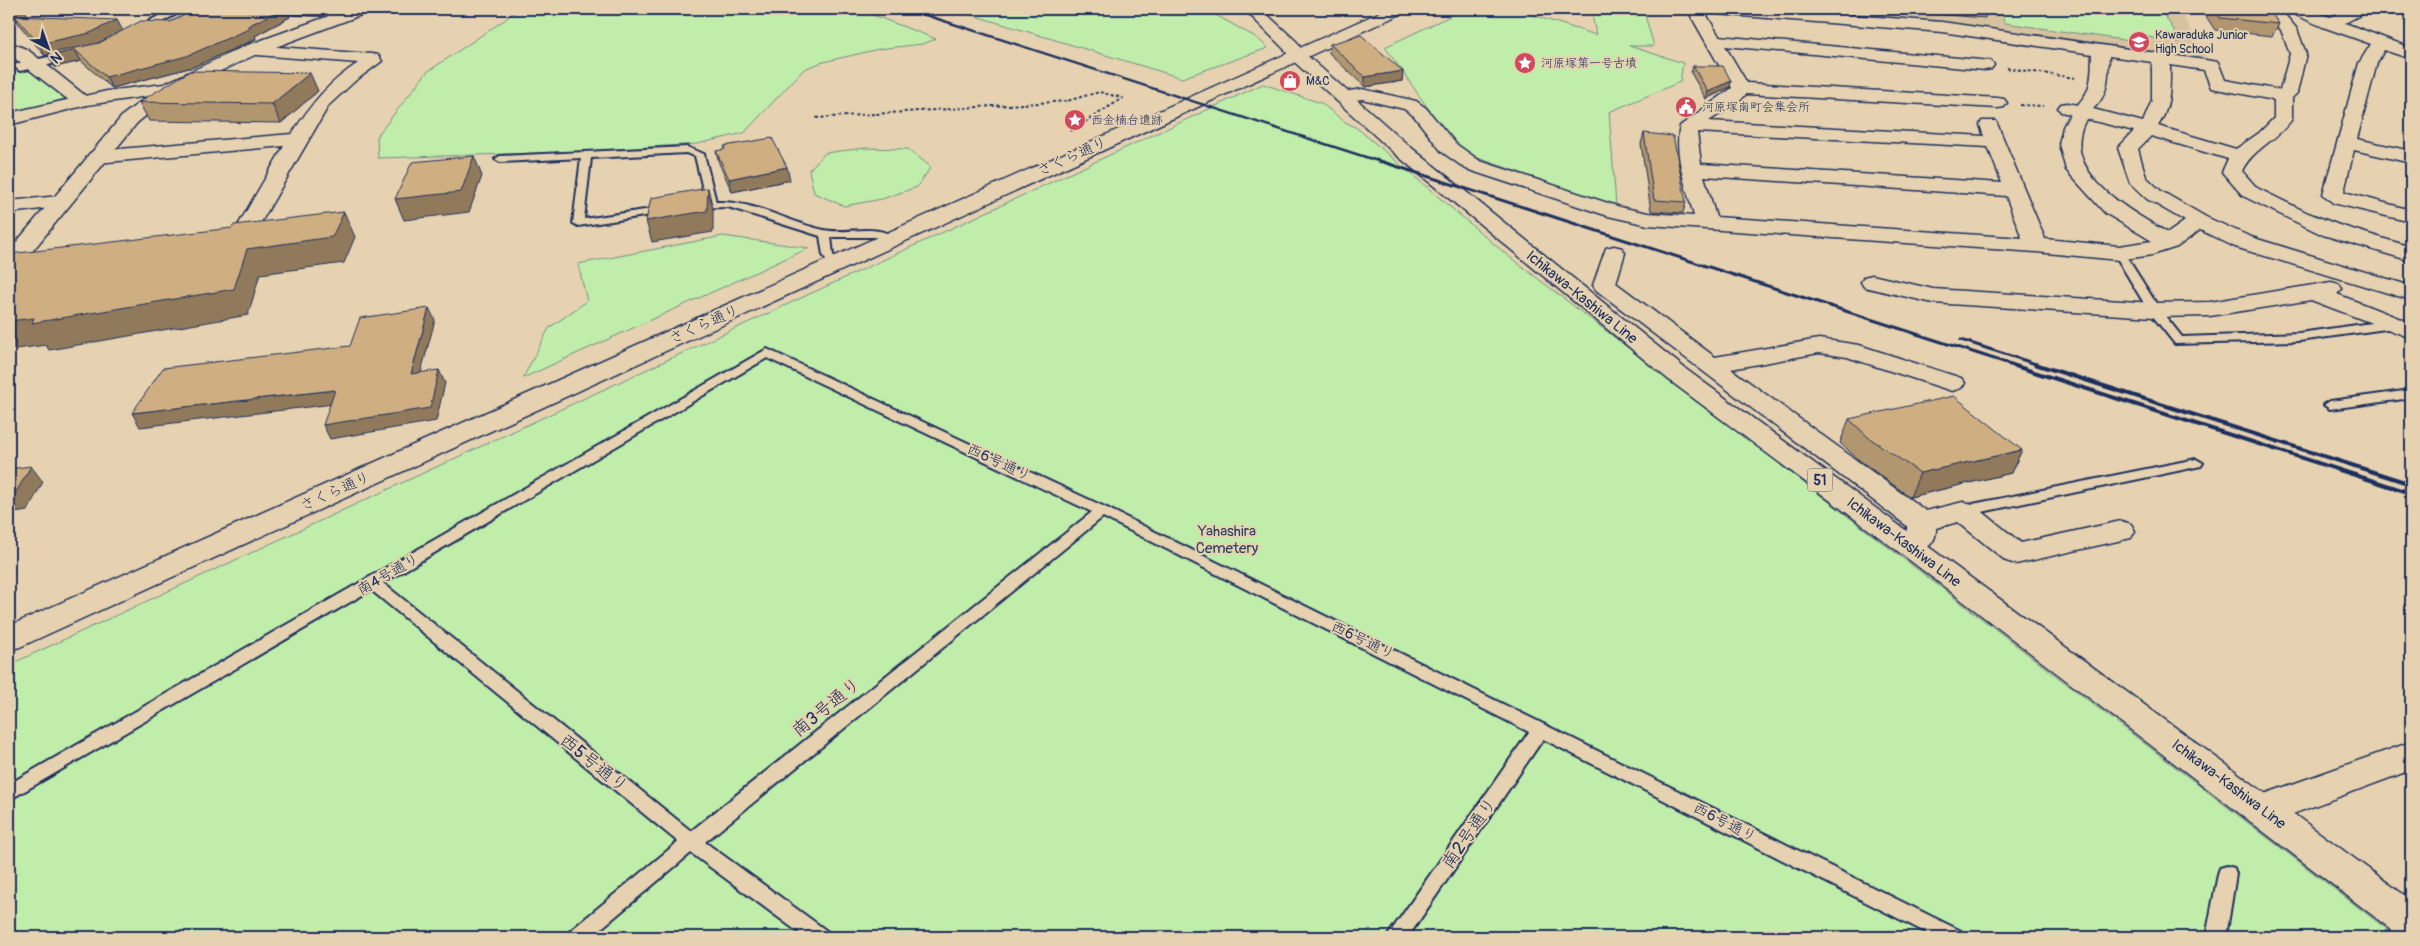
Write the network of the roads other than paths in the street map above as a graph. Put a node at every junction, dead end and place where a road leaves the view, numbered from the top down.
1 (293, 9) edge
2 (1252, 9) edge
3 (1399, 9) edge
4 (1695, 9) edge
5 (1717, 9) edge
6 (2272, 9) edge
7 (2295, 9) edge
8 (2360, 9) edge
9 (178, 10) dead end
10 (358, 10) edge
11 (2329, 24) junction
12 (1955, 29) junction
13 (118, 40) edge
14 (1713, 40) junction
15 (2380, 43) junction
16 (9, 47) edge
17 (251, 50) junction
18 (2101, 50) junction
19 (92, 51) edge
20 (1296, 54) junction
21 (2411, 54) edge
22 (2161, 59) junction
23 (1976, 63) junction
24 (27, 65) junction
25 (2078, 78) road end
26 (2099, 82) junction
27 (1741, 88) junction
28 (167, 89) junction
29 (2283, 96) junction
30 (1343, 97) junction
31 (81, 101) junction
32 (1990, 103) junction
33 (2062, 107) road end
34 (2081, 111) junction
35 (9, 119) edge
36 (1689, 126) junction
37 (2148, 128) junction
38 (298, 139) junction
39 (1996, 142) junction
40 (2346, 142) junction
41 (586, 155) junction
42 (2239, 156) junction
43 (97, 157) junction
44 (2411, 157) edge
45 (500, 159) dead end
46 (1692, 169) junction
47 (2014, 190) junction
48 (59, 202) junction
49 (712, 203) junction
50 (9, 207) edge
51 (2411, 216) edge
52 (2199, 221) junction
53 (1707, 223) junction
54 (825, 234) junction
55 (891, 239) junction
56 (2169, 242) junction
57 (2036, 245) junction
58 (205, 246) edge
59 (2380, 246) junction
60 (1614, 253) dead end
61 (2119, 253) junction
62 (2411, 254) edge
63 (835, 264) junction
64 (15, 267) edge
65 (2360, 278) junction
66 (1872, 282) dead end
67 (2313, 293) junction
68 (2411, 293) edge
69 (2154, 310) junction
70 (2402, 328) edge
71 (767, 353) joint
72 (1710, 365) junction
73 (1952, 383) dead end
74 (2411, 394) edge
75 (2330, 405) dead end
76 (2196, 463) dead end
77 (1102, 511) junction
78 (1963, 511) junction
79 (2121, 531) dead end
80 (1915, 533) junction
81 (373, 583) junction
82 (9, 639) edge
83 (1541, 729) junction
84 (2411, 756) edge
85 (9, 792) edge
86 (2263, 810) junction
87 (691, 842) junction
88 (2227, 874) dead end
89 (2411, 922) edge
90 (577, 937) edge
91 (820, 937) edge
92 (1397, 937) edge
93 (1954, 937) edge
94 (2216, 937) edge

1 - 10 street
2 - 20 street, Ichikawa-Kashiwa Line / 51
3 - 20 street, さくら通り
4 - 14 street
5 - 12 street
6 - 29 street
7 - 11 street
8 - 11 street
9 - 13 street
10 - 17 street
11 - 15 street
12 - 18 street
12 - 23 street
14 - 23 street
14 - 27 street
15 - 21 street
15 - 40 street
16 - 24 street
17 - 28 street
17 - 38 street
18 - 22 street
18 - 26 street
19 - 24 street
20 - 30 street, Ichikawa-Kashiwa Line / 51
20 - 55 street, さくら通り
22 - 29 street
22 - 37 street
23 - 32 street
24 - 31 street
25 - 26 street
26 - 34 street
27 - 32 street
27 - 36 street
28 - 31 street
28 - 43 street
29 - 42 street
30 - 53 street
30 - 80 street, Ichikawa-Kashiwa Line / 51
31 - 35 street
32 - 39 street
33 - 34 street
34 - 37 street
34 - 56 street
36 - 39 street
36 - 46 street
37 - 42 street
37 - 52 street
38 - 43 street
38 - 58 street
39 - 47 street
40 - 44 street
40 - 51 street
41 - 45 lane
41 - 49 lane
41 - 49 lane
42 - 59 street
43 - 48 street
46 - 47 street
46 - 53 street
47 - 57 street
48 - 50 street
48 - 64 street
49 - 54 lane
52 - 56 street
52 - 65 street
53 - 57 street
54 - 55 lane
54 - 63 lane
55 - 63 street, さくら通り
56 - 61 street
57 - 61 street
59 - 62 street
59 - 65 street
60 - 72 street
61 - 69 lane
63 - 82 street, さくら通り
65 - 67 street
65 - 68 street
66 - 69 street
67 - 69 street
67 - 70 street
69 - 70 lane
71 - 77 lane, 西6号通り
71 - 81 lane, 南4号通り
72 - 73 street
72 - 80 street
74 - 75 lane
76 - 78 lane
77 - 83 lane, 西6号通り
77 - 87 lane, 南3号通り
78 - 79 street
78 - 80 street
80 - 86 street, Ichikawa-Kashiwa Line / 51
81 - 85 lane, 南4号通り
81 - 87 lane, 西5号通り
83 - 92 lane, 南2号通り
83 - 93 lane, 西6号通り
84 - 86 street
86 - 89 street, Ichikawa-Kashiwa Line / 51
87 - 90 lane, 南3号通り
87 - 91 lane, 西5号通り
88 - 94 lane

